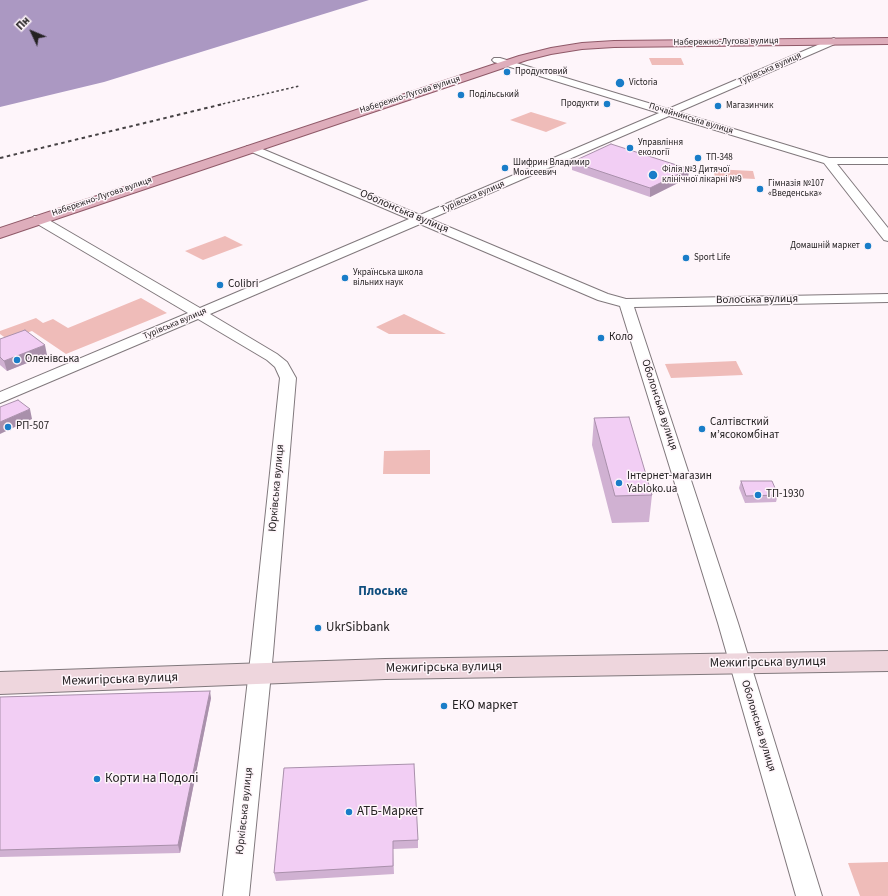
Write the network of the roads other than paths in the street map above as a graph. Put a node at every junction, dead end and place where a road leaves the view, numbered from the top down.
1 (888, 37) edge
2 (833, 39) junction
3 (888, 41) edge
4 (503, 61) junction
5 (670, 113) junction
6 (251, 148) junction
7 (828, 161) junction
8 (888, 161) edge
9 (38, 219) junction
10 (421, 219) junction
11 (0, 223) edge
12 (0, 233) edge
13 (888, 236) edge
14 (888, 298) edge
15 (626, 303) junction
16 (200, 313) junction
17 (0, 398) edge
18 (888, 661) edge
19 (738, 662) junction
20 (260, 674) junction
21 (0, 684) edge
22 (236, 896) edge
23 (809, 896) edge

1 - 2 main road
2 - 3 main road
2 - 4 main road, Набережно-Лугова вулиця
2 - 5 street, Турівська вулиця
4 - 5 street, Почайнинська вулиця
4 - 6 main road, Набережно-Лугова вулиця
4 - 11 main road, Набережно-Лугова вулиця
5 - 7 street, Почайнинська вулиця
5 - 10 street, Турівська вулиця
6 - 9 main road, Набережно-Лугова вулиця
6 - 10 street, Оболонська вулиця
7 - 8 street, Почайнинська вулиця
7 - 13 street
9 - 12 main road, Набережно-Лугова вулиця
9 - 16 street, Юрківська вулиця
10 - 15 street, Оболонська вулиця
10 - 16 street, Турівська вулиця
14 - 15 street, Волоська вулиця
15 - 19 street, Оболонська вулиця
16 - 17 street, Турівська вулиця
16 - 20 street, Юрківська вулиця
18 - 19 street, Межигірська вулиця
19 - 20 street, Межигірська вулиця
19 - 23 street, Оболонська вулиця
20 - 21 street, Межигірська вулиця
20 - 22 street, Юрківська вулиця

